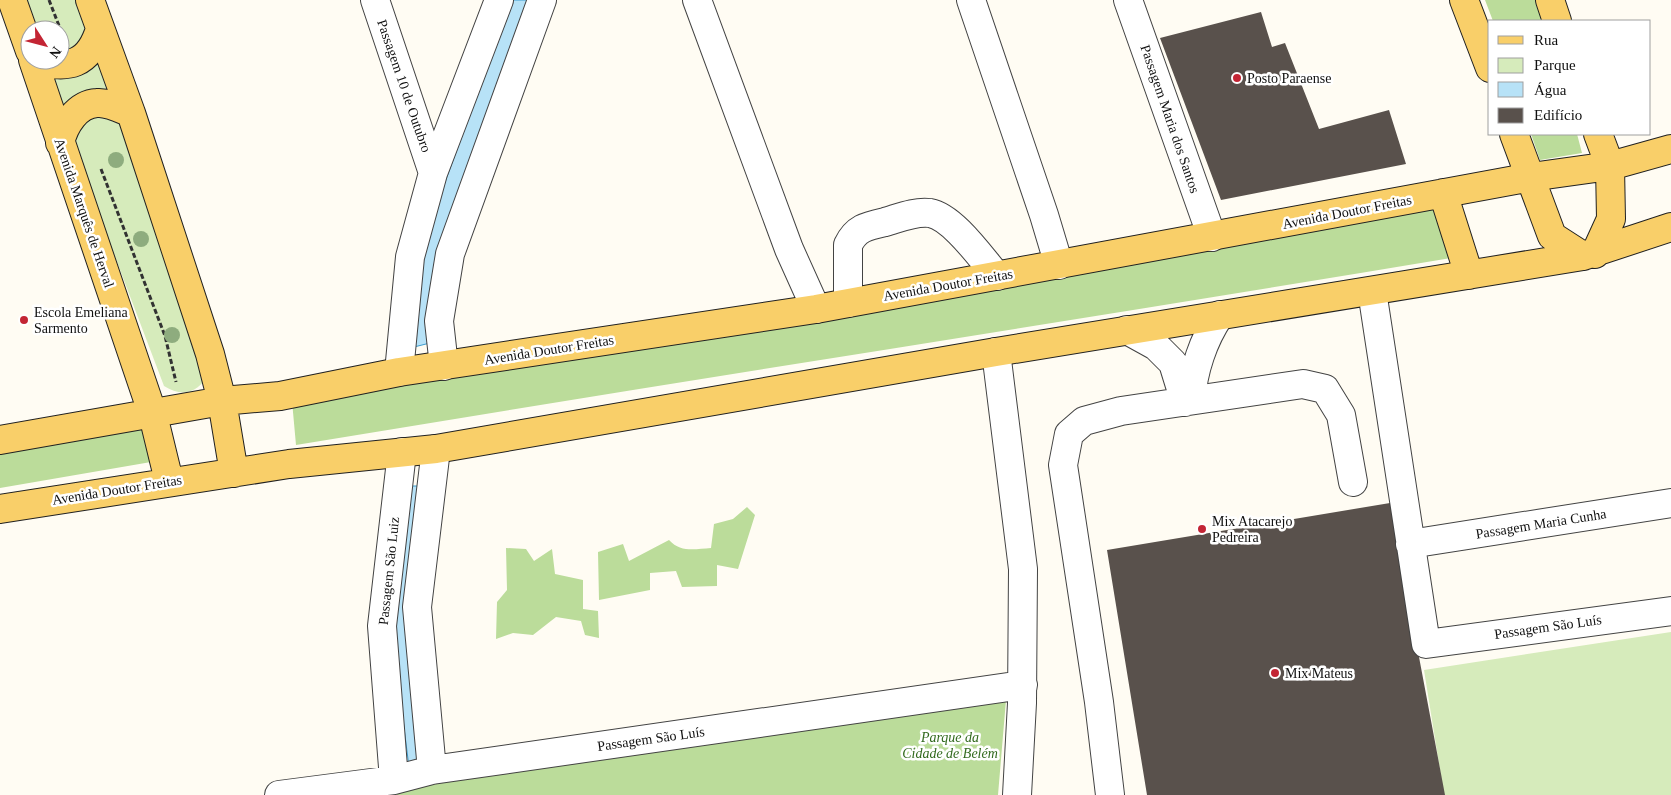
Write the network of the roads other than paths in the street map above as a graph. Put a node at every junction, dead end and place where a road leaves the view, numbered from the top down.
1 (12, 0) edge
2 (90, 0) edge
3 (375, 0) edge
4 (499, 0) edge
5 (542, 0) edge
6 (697, 0) edge
7 (970, 0) edge
8 (1128, 0) edge
9 (1464, 0) edge
10 (1550, 0) edge
11 (1557, 20) edge
12 (20, 23) edge
13 (100, 29) junction
14 (1488, 63) edge
15 (70, 64) edge
16 (37, 70) edge
17 (131, 113) junction
18 (1514, 135) edge
19 (1598, 135) edge
20 (60, 143) junction
21 (1671, 149) edge
22 (1610, 166) junction
23 (433, 173) junction
24 (1531, 177) junction
25 (1443, 194) junction
26 (1671, 227) edge
27 (1212, 237) junction
28 (1589, 255) junction
29 (1058, 265) junction
30 (1469, 275) junction
31 (997, 276) junction
32 (1372, 291) junction
33 (848, 304) junction
34 (816, 309) junction
35 (1220, 316) junction
36 (1127, 330) junction
37 (996, 352) junction
38 (444, 366) junction
39 (399, 372) junction
40 (222, 401) junction
41 (1188, 401) junction
42 (153, 415) junction
43 (0, 440) edge
44 (436, 448) junction
45 (402, 452) junction
46 (234, 473) junction
47 (169, 481) junction
48 (1353, 482) dead end
49 (1671, 503) edge
50 (0, 509) edge
51 (1410, 544) junction
52 (1671, 611) edge
53 (1023, 685) junction
54 (432, 770) junction
55 (394, 780) junction
56 (279, 795) edge
57 (1017, 795) edge
58 (1110, 795) edge

1 - 12 main road
2 - 13 main road
3 - 23 street, Passagem 10 de Outubro
4 - 23 street
5 - 38 street
6 - 34 street
7 - 29 street
8 - 27 street, Passagem Maria dos Santos
9 - 14 main road
10 - 11 main road
13 - 15 main road
13 - 17 main road
16 - 20 main road, Avenida Marquês de Herval
17 - 20 main road
17 - 40 main road
18 - 24 main road
19 - 22 main road
20 - 42 main road, Avenida Marquês de Herval
21 - 22 main road, Avenida Doutor Freitas
22 - 24 main road, Avenida Doutor Freitas
22 - 28 main road
23 - 39 street
24 - 25 main road, Avenida Doutor Freitas
24 - 28 main road
25 - 27 main road, Avenida Doutor Freitas
25 - 30 main road
26 - 28 main road, Avenida Doutor Freitas
27 - 29 main road, Avenida Doutor Freitas
28 - 30 main road, Avenida Doutor Freitas
29 - 31 main road, Avenida Doutor Freitas
30 - 32 main road, Avenida Doutor Freitas
31 - 33 main road, Avenida Doutor Freitas
31 - 33 street
32 - 35 main road, Avenida Doutor Freitas
32 - 51 street
33 - 34 main road, Avenida Doutor Freitas
34 - 38 main road, Avenida Doutor Freitas
35 - 36 main road, Avenida Doutor Freitas
35 - 41 street
36 - 37 main road, Avenida Doutor Freitas
36 - 41 street
37 - 44 main road, Avenida Doutor Freitas
37 - 53 street
38 - 39 main road, Avenida Doutor Freitas
39 - 40 main road, Avenida Doutor Freitas
40 - 42 main road, Avenida Doutor Freitas
40 - 46 main road
41 - 48 street
41 - 58 street
42 - 43 main road, Avenida Doutor Freitas
42 - 47 main road, Avenida Marquês de Herval
44 - 45 main road, Avenida Doutor Freitas
44 - 54 street
45 - 46 main road, Avenida Doutor Freitas
45 - 55 street, Passagem São Luiz
46 - 47 main road, Avenida Doutor Freitas
47 - 50 main road, Avenida Doutor Freitas
49 - 51 street, Passagem Maria Cunha
51 - 52 street, Passagem São Luís
53 - 54 street, Passagem São Luís
53 - 57 street
54 - 55 street, Passagem São Luís
55 - 56 street, Passagem São Luís

